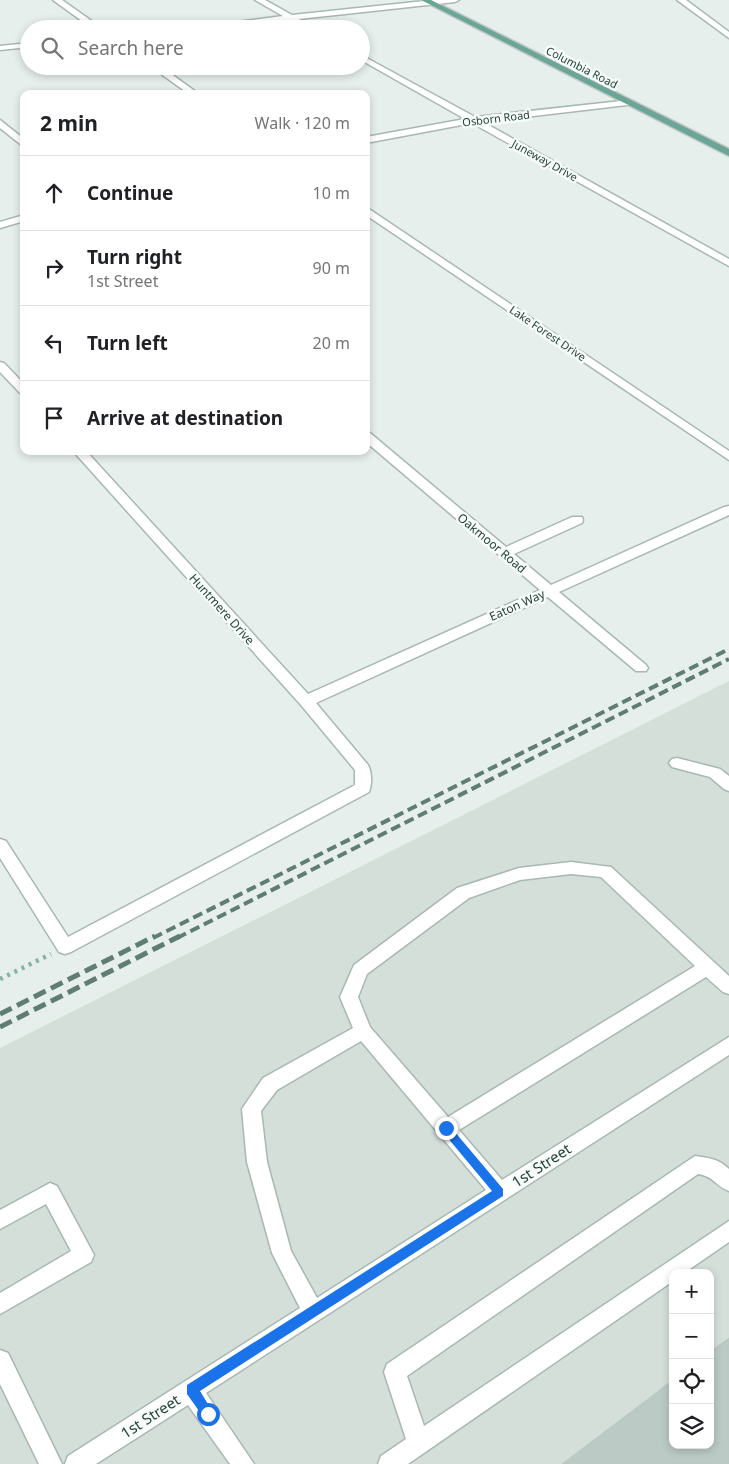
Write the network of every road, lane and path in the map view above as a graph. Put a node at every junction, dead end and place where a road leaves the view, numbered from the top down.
1 (57, 0) edge
2 (259, 0) edge
3 (455, 0) edge
4 (680, 0) edge
5 (428, 1) edge
6 (292, 18) junction
7 (86, 20) edge
8 (273, 20) edge
9 (295, 20) edge
10 (729, 36) edge
11 (20, 46) edge
12 (0, 48) edge
13 (370, 62) edge
14 (167, 75) edge
15 (189, 90) edge
16 (627, 102) junction
17 (474, 120) junction
18 (0, 123) edge
19 (370, 139) edge
20 (20, 140) edge
21 (729, 153) edge
22 (370, 213) edge
23 (20, 219) edge
24 (0, 225) edge
25 (729, 263) edge
26 (0, 365) edge
27 (20, 387) edge
28 (370, 439) edge
29 (82, 455) edge
30 (729, 456) edge
31 (729, 510) edge
32 (577, 520) dead end
33 (504, 553) junction
34 (548, 590) junction
35 (641, 668) dead end
36 (306, 701) junction
37 (677, 763) dead end
38 (729, 785) edge
39 (0, 845) edge
40 (65, 947) junction
41 (708, 967) junction
42 (0, 979) edge
43 (729, 987) edge
44 (364, 1031) junction
45 (729, 1045) edge
46 (446, 1128) junction
47 (729, 1182) edge
48 (500, 1192) junction
49 (0, 1220) edge
50 (729, 1230) edge
51 (0, 1304) edge
52 (313, 1312) junction
53 (0, 1361) edge
54 (191, 1390) junction
55 (419, 1443) junction
56 (51, 1464) edge
57 (76, 1464) edge
58 (243, 1464) edge
59 (389, 1464) edge

1 - 7 street
2 - 6 street
3 - 5 street
4 - 10 street
5 - 6 street
5 - 16 main road, Columbia Road
6 - 8 street
6 - 9 street
11 - 12 street
13 - 17 street, Juneway Drive
14 - 15 street
16 - 17 street, Osborn Road
16 - 21 main road, Columbia Road
17 - 19 street, Osborn Road
17 - 25 street, Juneway Drive
18 - 20 street
22 - 30 street, Lake Forest Drive
23 - 24 street
26 - 27 street
28 - 33 street, Oakmoor Road
29 - 36 street, Huntmere Drive
31 - 34 street, Eaton Way
32 - 33 street
33 - 34 street, Oakmoor Road
34 - 35 street, Oakmoor Road
34 - 36 street, Eaton Way
36 - 40 street, Huntmere Drive
37 - 38 street
39 - 40 street
40 - 42 path
41 - 43 street
41 - 44 street
41 - 46 street
44 - 46 street
44 - 52 street
45 - 48 street, 1st Street
46 - 48 street
47 - 55 street
48 - 52 street, 1st Street
49 - 51 street
50 - 55 street
52 - 54 street, 1st Street
53 - 56 street
54 - 57 street, 1st Street
54 - 58 street
55 - 59 street

